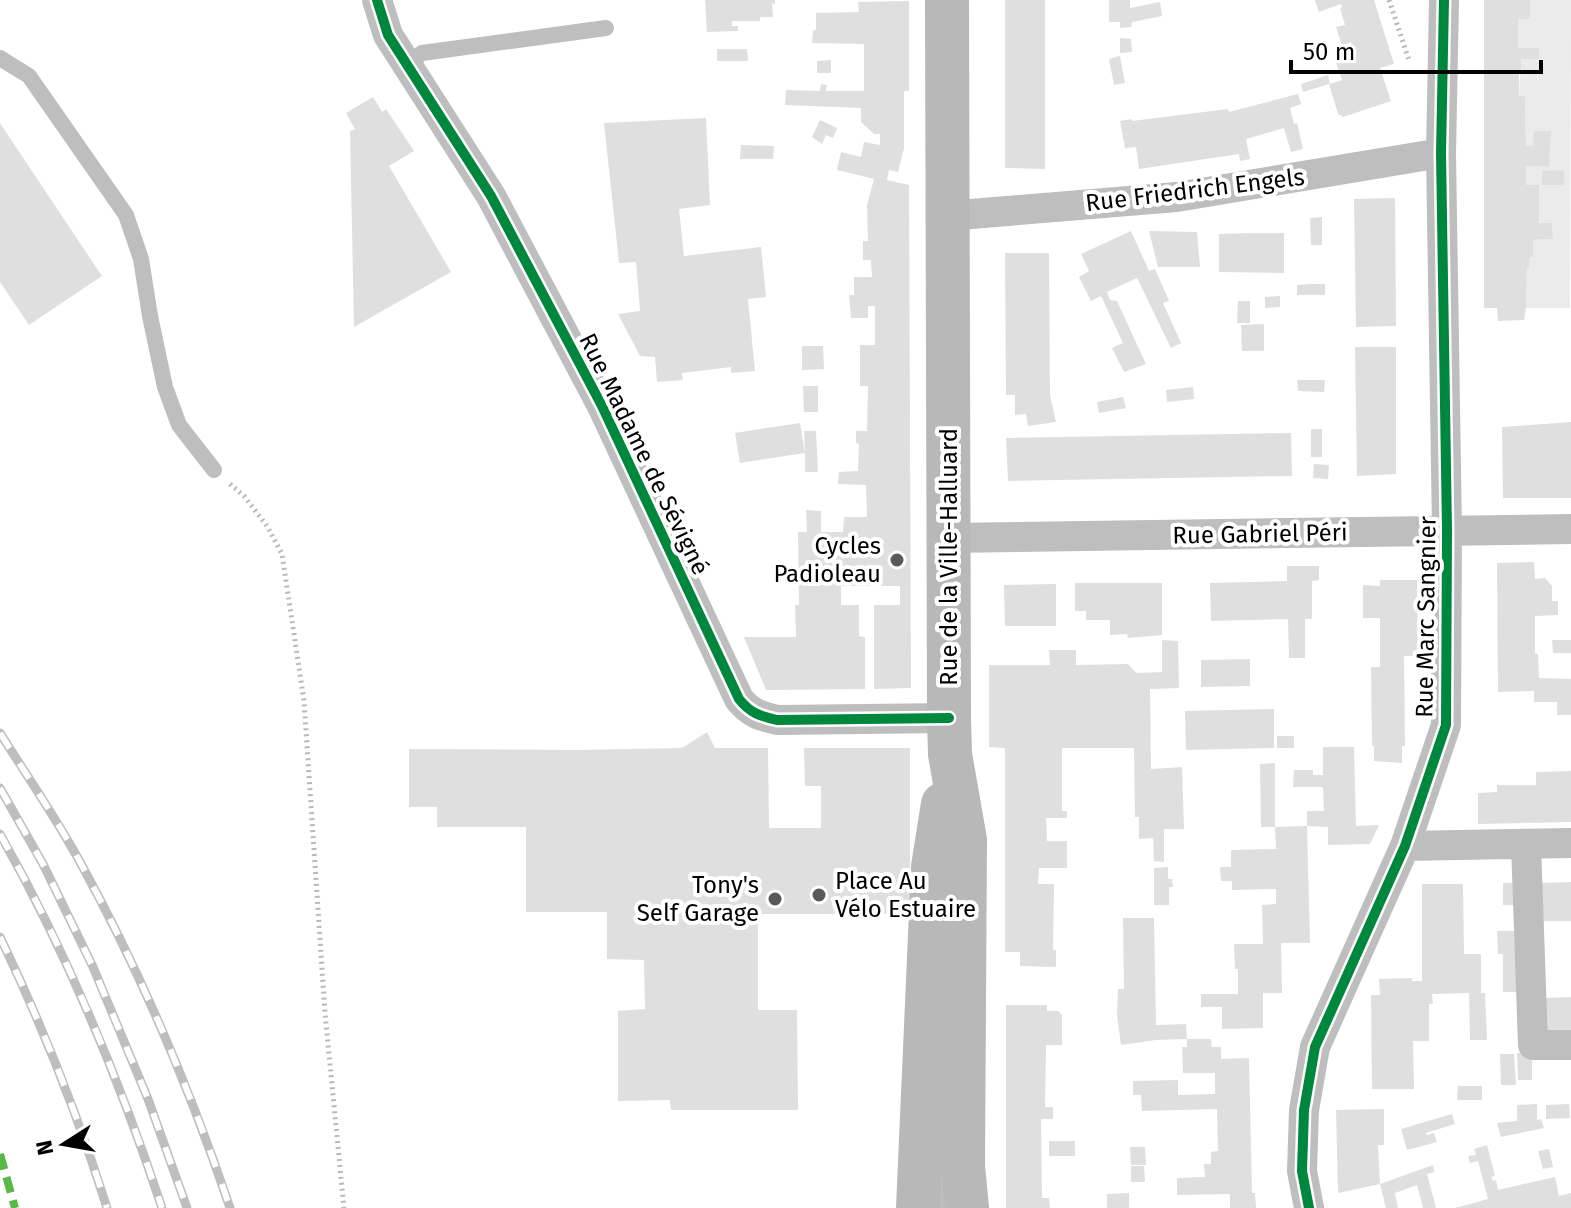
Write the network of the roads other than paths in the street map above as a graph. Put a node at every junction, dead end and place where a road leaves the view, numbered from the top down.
1 (377, 0) edge
2 (947, 0) edge
3 (1444, 0) edge
4 (606, 28) dead end
5 (0, 58) edge
6 (407, 64) junction
7 (1441, 153) junction
8 (947, 216) junction
9 (214, 470) road end
10 (1571, 529) edge
11 (1447, 531) junction
12 (948, 538) junction
13 (950, 736) junction
14 (1571, 843) edge
15 (1526, 844) junction
16 (1405, 846) junction
17 (947, 923) dead end
18 (1571, 1045) edge
19 (944, 1164) dead end
20 (918, 1208) edge
21 (944, 1208) edge
22 (967, 1208) edge
23 (1309, 1208) edge

1 - 6 street, Rue Madame de Sévigné
2 - 8 main road, Rue de la Ville-Halluard
3 - 7 street, Rue Marc Sangnier
4 - 6 lane
5 - 9 lane
6 - 13 street, Rue Madame de Sévigné
7 - 8 street, Rue Friedrich Engels
7 - 11 street, Rue Marc Sangnier
8 - 12 main road, Rue de la Ville-Halluard
10 - 11 street, Rue Gabriel Péri
11 - 12 street, Rue Gabriel Péri
11 - 16 street, Rue Marc Sangnier
12 - 13 main road, Rue de la Ville-Halluard
13 - 17 lane
13 - 20 main road
13 - 22 main road, Rue de la Ville-Halluard
14 - 15 street
15 - 16 street
15 - 18 street
16 - 23 street, Rue Marc Sangnier
19 - 21 lane

